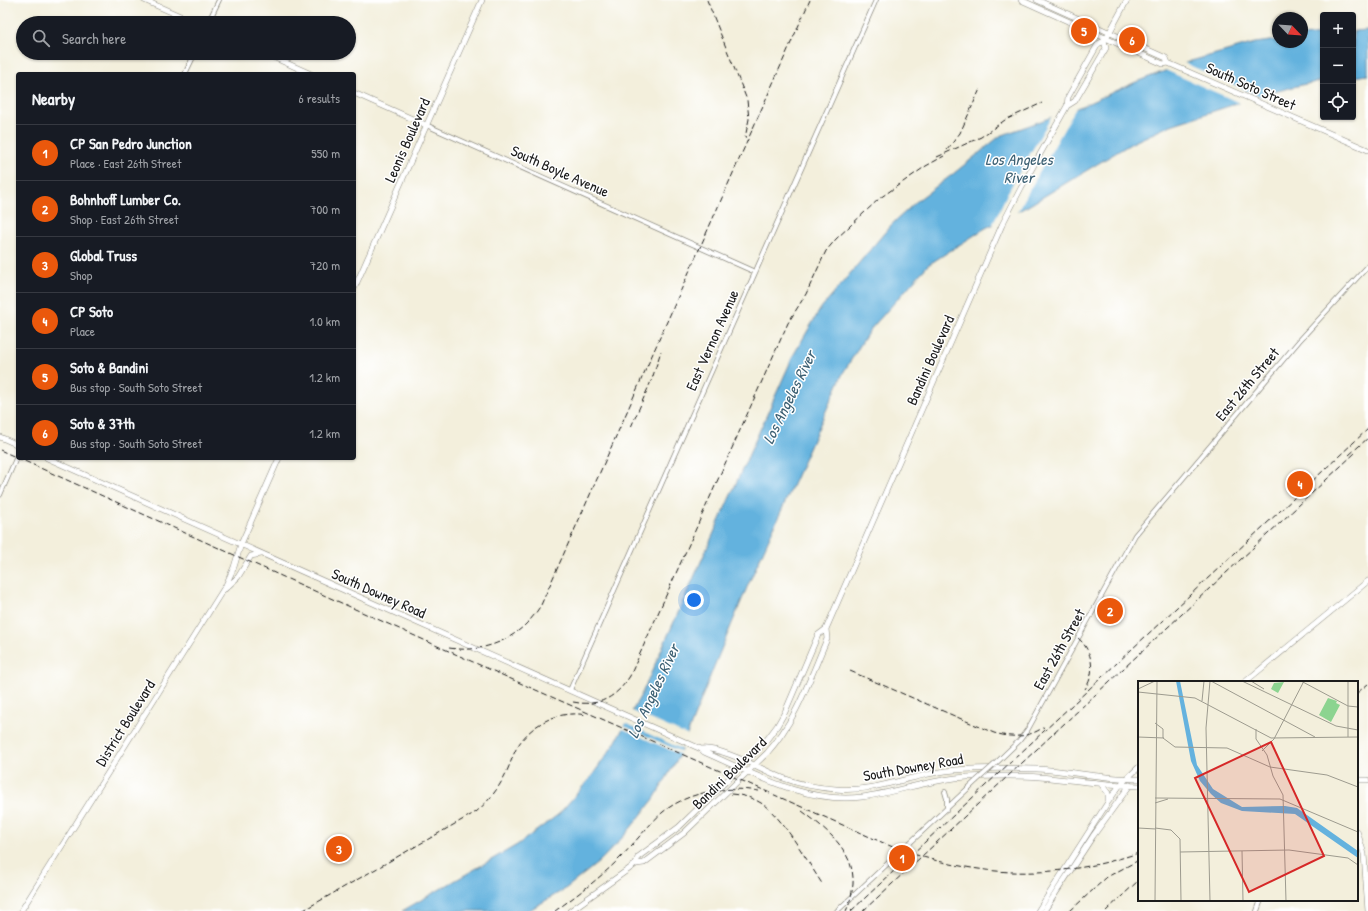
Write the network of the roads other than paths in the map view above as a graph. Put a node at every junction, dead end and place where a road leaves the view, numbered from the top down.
1 (144, 0) edge
2 (218, 0) edge
3 (482, 0) edge
4 (876, 0) edge
5 (1021, 0) edge
6 (1037, 0) edge
7 (1127, 0) edge
8 (180, 16) edge
9 (211, 16) edge
10 (1107, 37) junction
11 (192, 60) edge
12 (280, 60) edge
13 (186, 72) edge
14 (307, 72) edge
15 (356, 94) edge
16 (1067, 106) junction
17 (426, 125) junction
18 (1368, 150) edge
19 (1368, 266) edge
20 (755, 272) junction
21 (356, 284) edge
22 (0, 437) edge
23 (16, 444) edge
24 (16, 459) edge
25 (52, 460) edge
26 (278, 460) edge
27 (0, 495) edge
28 (241, 544) junction
29 (261, 554) junction
30 (1368, 581) edge
31 (223, 590) junction
32 (826, 630) junction
33 (1246, 681) edge
34 (570, 690) junction
35 (701, 749) junction
36 (724, 761) junction
37 (746, 762) junction
38 (754, 766) junction
39 (740, 768) junction
40 (1138, 768) edge
41 (748, 771) junction
42 (732, 776) junction
43 (1138, 778) edge
44 (1126, 779) junction
45 (1101, 784) junction
46 (1120, 785) junction
47 (1130, 786) junction
48 (1138, 786) edge
49 (945, 792) dead end
50 (1108, 802) junction
51 (947, 809) junction
52 (1358, 834) edge
53 (636, 864) junction
54 (1261, 901) edge
55 (21, 911) edge
56 (570, 911) edge
57 (837, 911) edge
58 (1038, 911) edge
59 (1044, 911) edge
60 (1257, 911) edge
61 (1368, 911) edge

1 - 8 main road
2 - 9 street
3 - 17 main road, Leonis Boulevard
4 - 20 street, East Vernon Avenue
5 - 10 main road, South Soto Street
6 - 10 main road, South Soto Street
7 - 10 main road
10 - 16 main road, Bandini Boulevard
10 - 16 main road, Bandini Boulevard
10 - 18 main road, South Soto Street
11 - 13 street
12 - 14 main road
15 - 17 main road, South Boyle Avenue
16 - 32 main road, Bandini Boulevard
17 - 20 street, South Boyle Avenue
17 - 21 main road, Leonis Boulevard
19 - 51 street, East 26th Street, bridge
20 - 34 street, East Vernon Avenue
22 - 23 main road
24 - 27 street
25 - 28 main road, South Downey Road
26 - 28 main road
28 - 29 main road, South Downey Road
28 - 31 main road, District Boulevard
29 - 31 main road
29 - 34 main road, South Downey Road
30 - 33 main road
31 - 55 main road, District Boulevard
32 - 37 main road, Bandini Boulevard
32 - 38 main road, Bandini Boulevard
34 - 35 main road, South Downey Road
35 - 36 main road, South Downey Road
35 - 37 main road, South Downey Road
36 - 39 main road, South Downey Road
36 - 42 main road
37 - 38 main road, South Downey Road
37 - 39 main road, Bandini Boulevard
38 - 41 main road, Bandini Boulevard
38 - 44 main road, South Downey Road
39 - 41 main road, South Downey Road
39 - 42 main road, Bandini Boulevard
40 - 44 main road
41 - 45 main road, South Downey Road
41 - 53 main road, Bandini Boulevard
42 - 53 main road, Bandini Boulevard
43 - 44 main road, South Downey Road
43 - 47 main road
44 - 46 main road
45 - 46 main road, South Downey Road
45 - 50 main road
46 - 47 main road, South Downey Road
46 - 50 main road
47 - 48 main road, South Downey Road
47 - 59 main road
49 - 51 street
50 - 58 main road
51 - 57 street, East 26th Street
52 - 61 main road
53 - 56 main road, Bandini Boulevard
54 - 60 street

